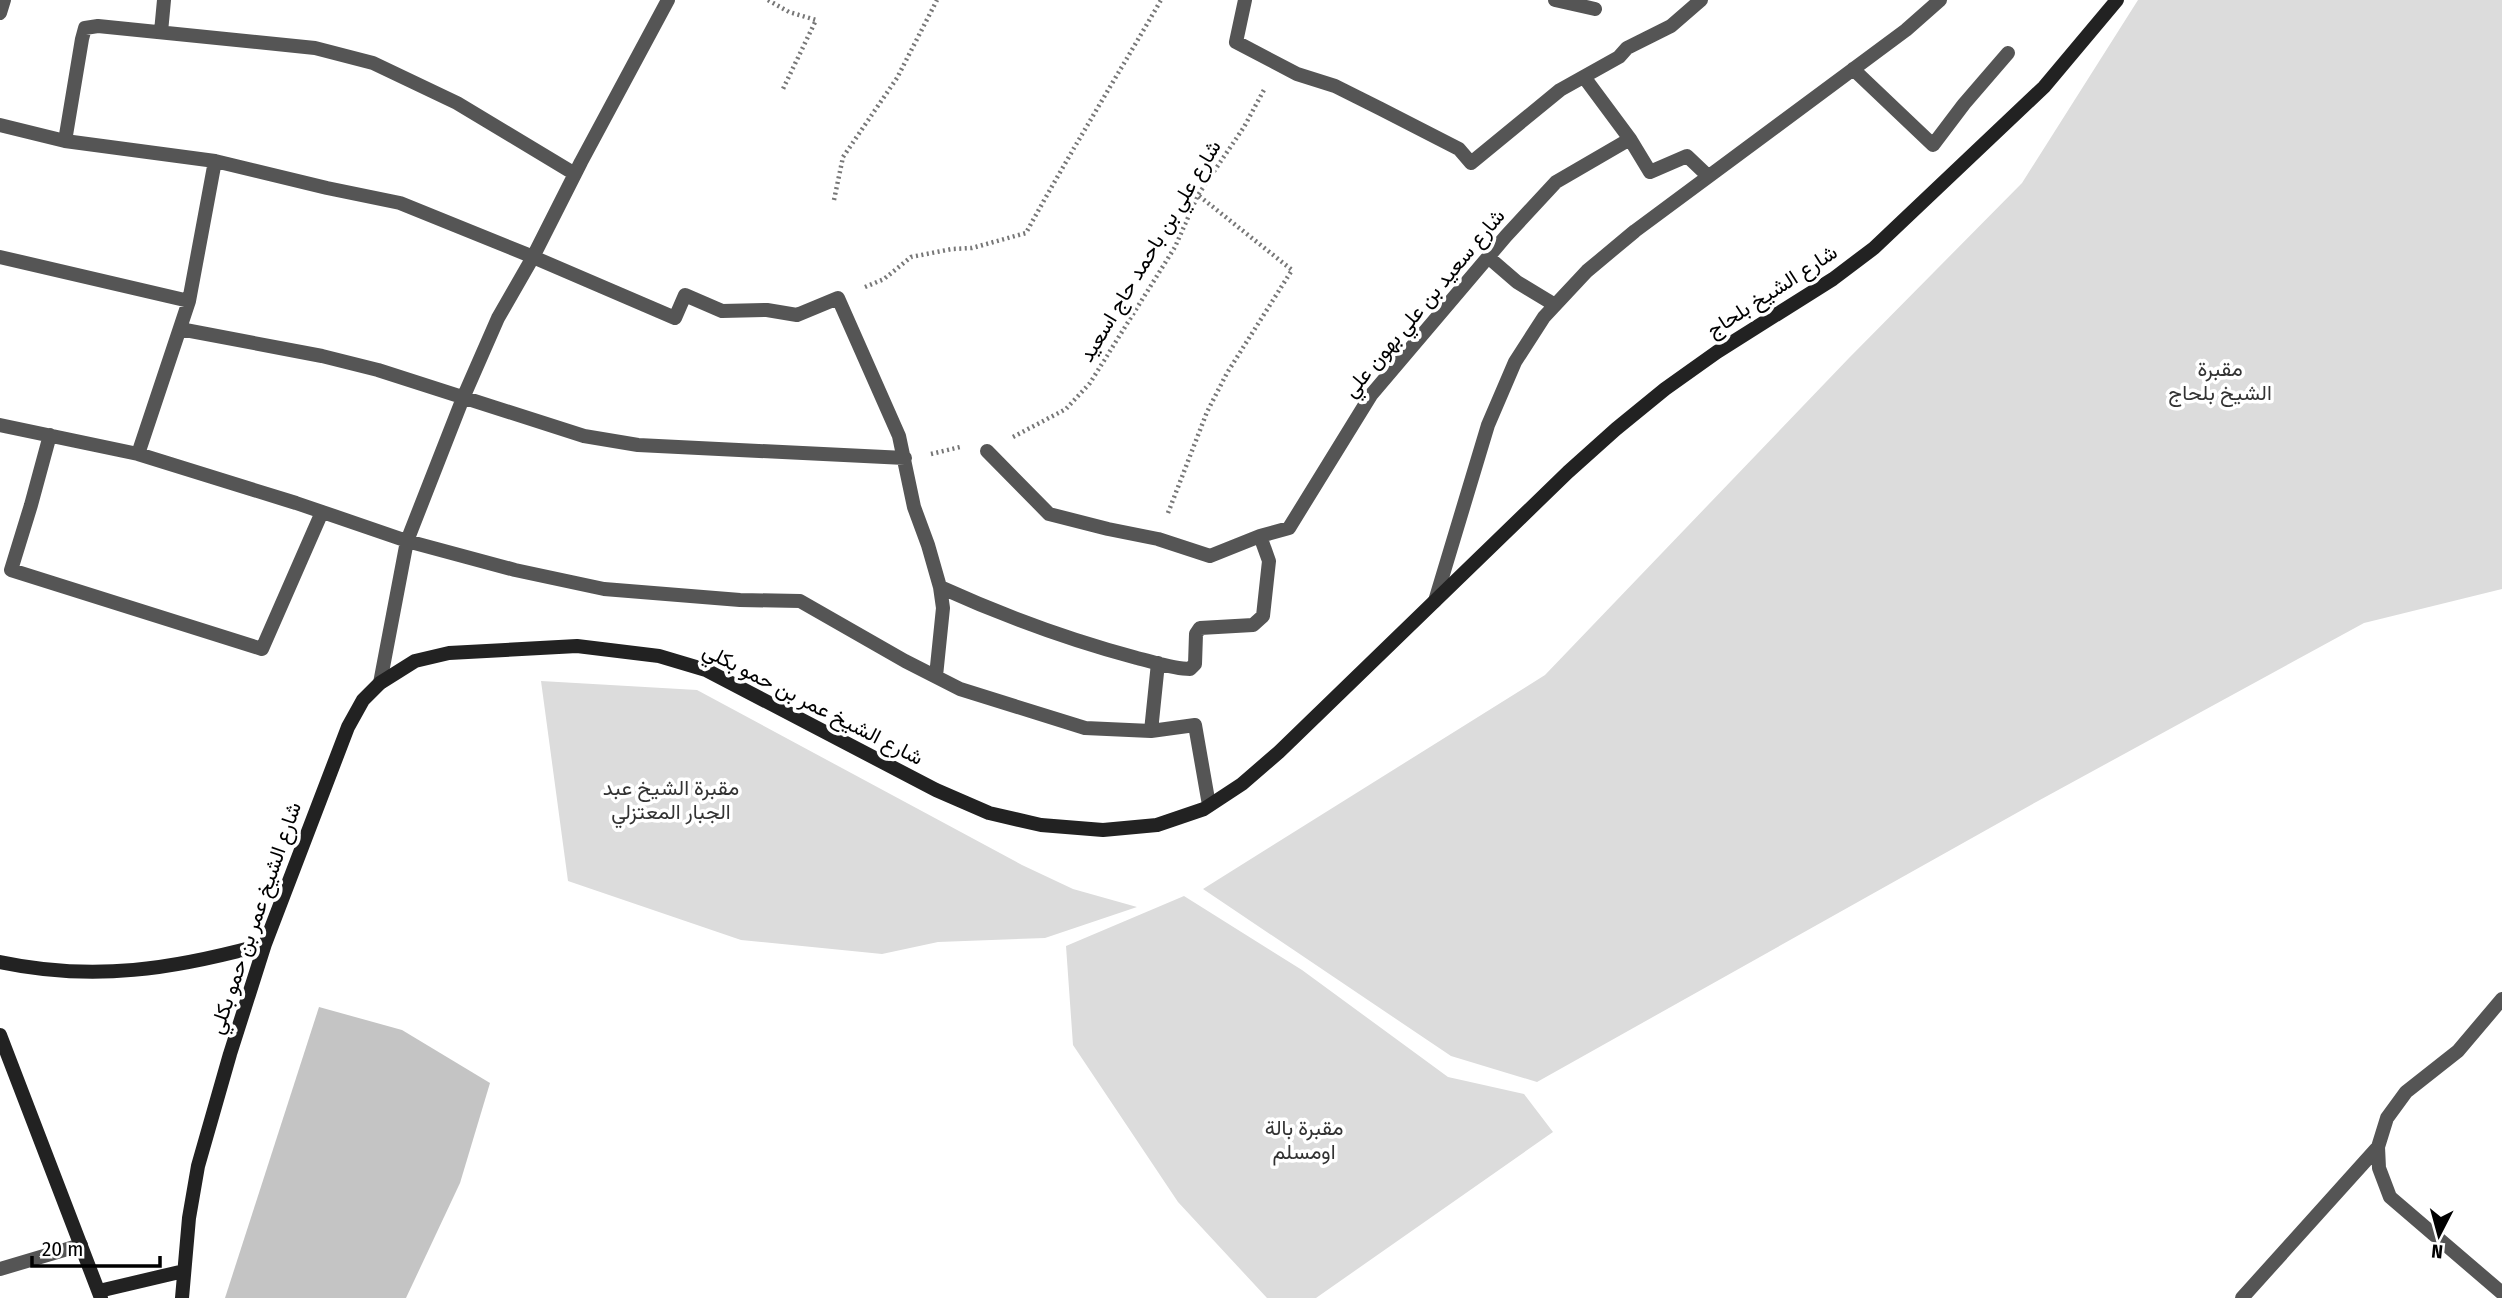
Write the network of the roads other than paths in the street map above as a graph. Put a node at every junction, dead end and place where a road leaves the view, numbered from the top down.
1 (4, 0) edge
2 (164, 0) edge
3 (668, 0) edge
4 (1555, 0) edge
5 (1701, 0) edge
6 (1940, 0) edge
7 (2117, 0) edge
8 (1241, 1) edge
9 (1595, 9) dead end
10 (0, 13) edge
11 (161, 32) junction
12 (2008, 53) dead end
13 (1853, 69) junction
14 (1584, 77) junction
15 (0, 125) edge
16 (1630, 139) junction
17 (65, 141) junction
18 (215, 161) junction
19 (575, 174) junction
20 (1708, 176) junction
21 (0, 257) edge
22 (533, 257) junction
23 (1488, 257) junction
24 (189, 301) junction
25 (1555, 304) junction
26 (180, 329) junction
27 (463, 398) junction
28 (0, 425) edge
29 (50, 435) junction
30 (987, 452) road end
31 (138, 454) junction
32 (905, 458) junction
33 (322, 512) junction
34 (1259, 536) junction
35 (407, 541) junction
36 (940, 587) junction
37 (1434, 601) junction
38 (1158, 663) junction
39 (936, 676) junction
40 (380, 683) junction
41 (1151, 731) junction
42 (1209, 805) junction
43 (265, 944) junction
44 (0, 962) edge
45 (2502, 999) edge
46 (0, 1035) edge
47 (2378, 1147) junction
48 (81, 1245) junction
49 (0, 1269) edge
50 (184, 1271) junction
51 (2502, 1293) edge
52 (100, 1294) edge
53 (182, 1298) edge
54 (2242, 1298) edge

1 - 10 street
2 - 11 street
3 - 19 street
4 - 9 street
5 - 14 street
6 - 13 street
7 - 37 main road, شارع الشيخ بلحاج
8 - 14 street
11 - 17 street
11 - 19 street
12 - 13 street
13 - 20 street
14 - 16 street
15 - 17 street
16 - 20 street
16 - 23 street, شارع سعيد بن علي بهون علي
17 - 18 street
18 - 22 street
18 - 24 street
19 - 22 street
20 - 25 street
21 - 24 street
22 - 27 street
22 - 32 street
23 - 25 street
23 - 34 street, شارع سعيد بن علي بهون علي
24 - 26 street
25 - 37 street
26 - 27 street
26 - 31 street
27 - 32 street
27 - 35 street
28 - 29 street
29 - 31 street
29 - 33 street
30 - 34 street, شارع سعيد بن علي بهون علي
31 - 33 street
32 - 36 street
33 - 35 street
34 - 38 street
35 - 39 street
35 - 40 street
36 - 38 street
36 - 39 street
37 - 42 main road, شارع الشيخ عمر بن حمو بكلي
38 - 41 street
39 - 41 street
40 - 42 main road, شارع الشيخ عمر بن حمو بكلي
40 - 43 main road, شارع الشيخ عمر بن حمو بكلي
41 - 42 street
43 - 44 main road
43 - 50 main road, شارع الشيخ عمر بن حمو بكلي
45 - 47 street
46 - 48 main road
47 - 51 street
47 - 54 street
48 - 49 street
48 - 52 main road
50 - 52 main road
50 - 53 main road, شارع الشيخ عمر بن حمو بكلي

